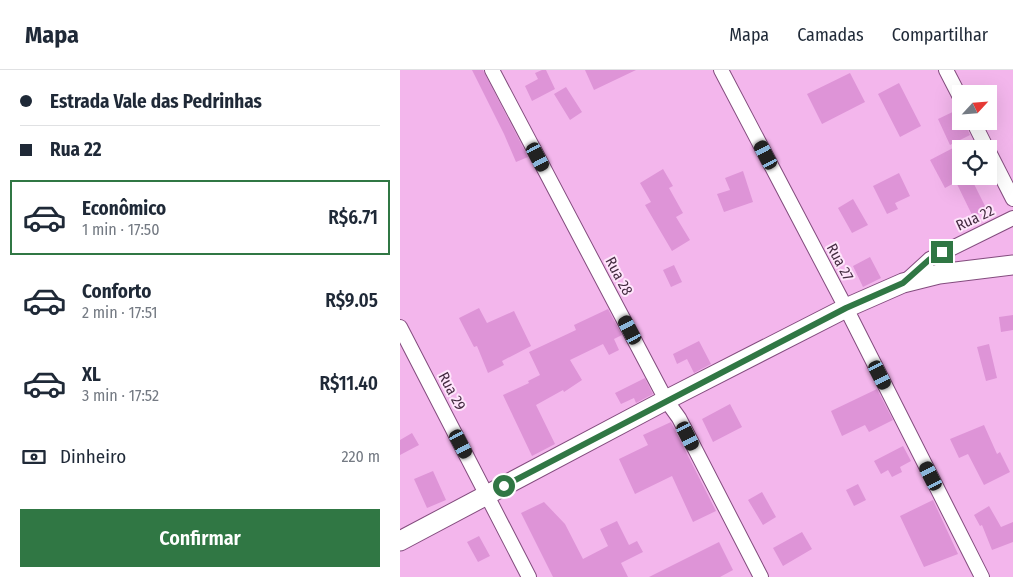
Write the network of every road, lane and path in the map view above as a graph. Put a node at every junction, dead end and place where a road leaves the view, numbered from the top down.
1 (492, 70) edge
2 (721, 70) edge
3 (946, 70) edge
4 (954, 85) edge
5 (997, 168) edge
6 (1013, 199) edge
7 (1013, 218) edge
8 (1013, 265) edge
9 (903, 283) junction
10 (846, 308) junction
11 (400, 327) edge
12 (666, 400) junction
13 (487, 494) junction
14 (400, 541) edge
15 (529, 577) edge
16 (761, 577) edge
17 (982, 577) edge

1 - 12 street, Rua 28
2 - 10 street, Rua 27
3 - 4 street
5 - 6 street
7 - 9 street, Rua 22
8 - 9 main road
9 - 10 main road
10 - 12 main road
10 - 17 street, Rua 27
11 - 13 street, Rua 29
12 - 13 main road
12 - 16 street, Rua 28
13 - 14 main road
13 - 15 street, Rua 29

